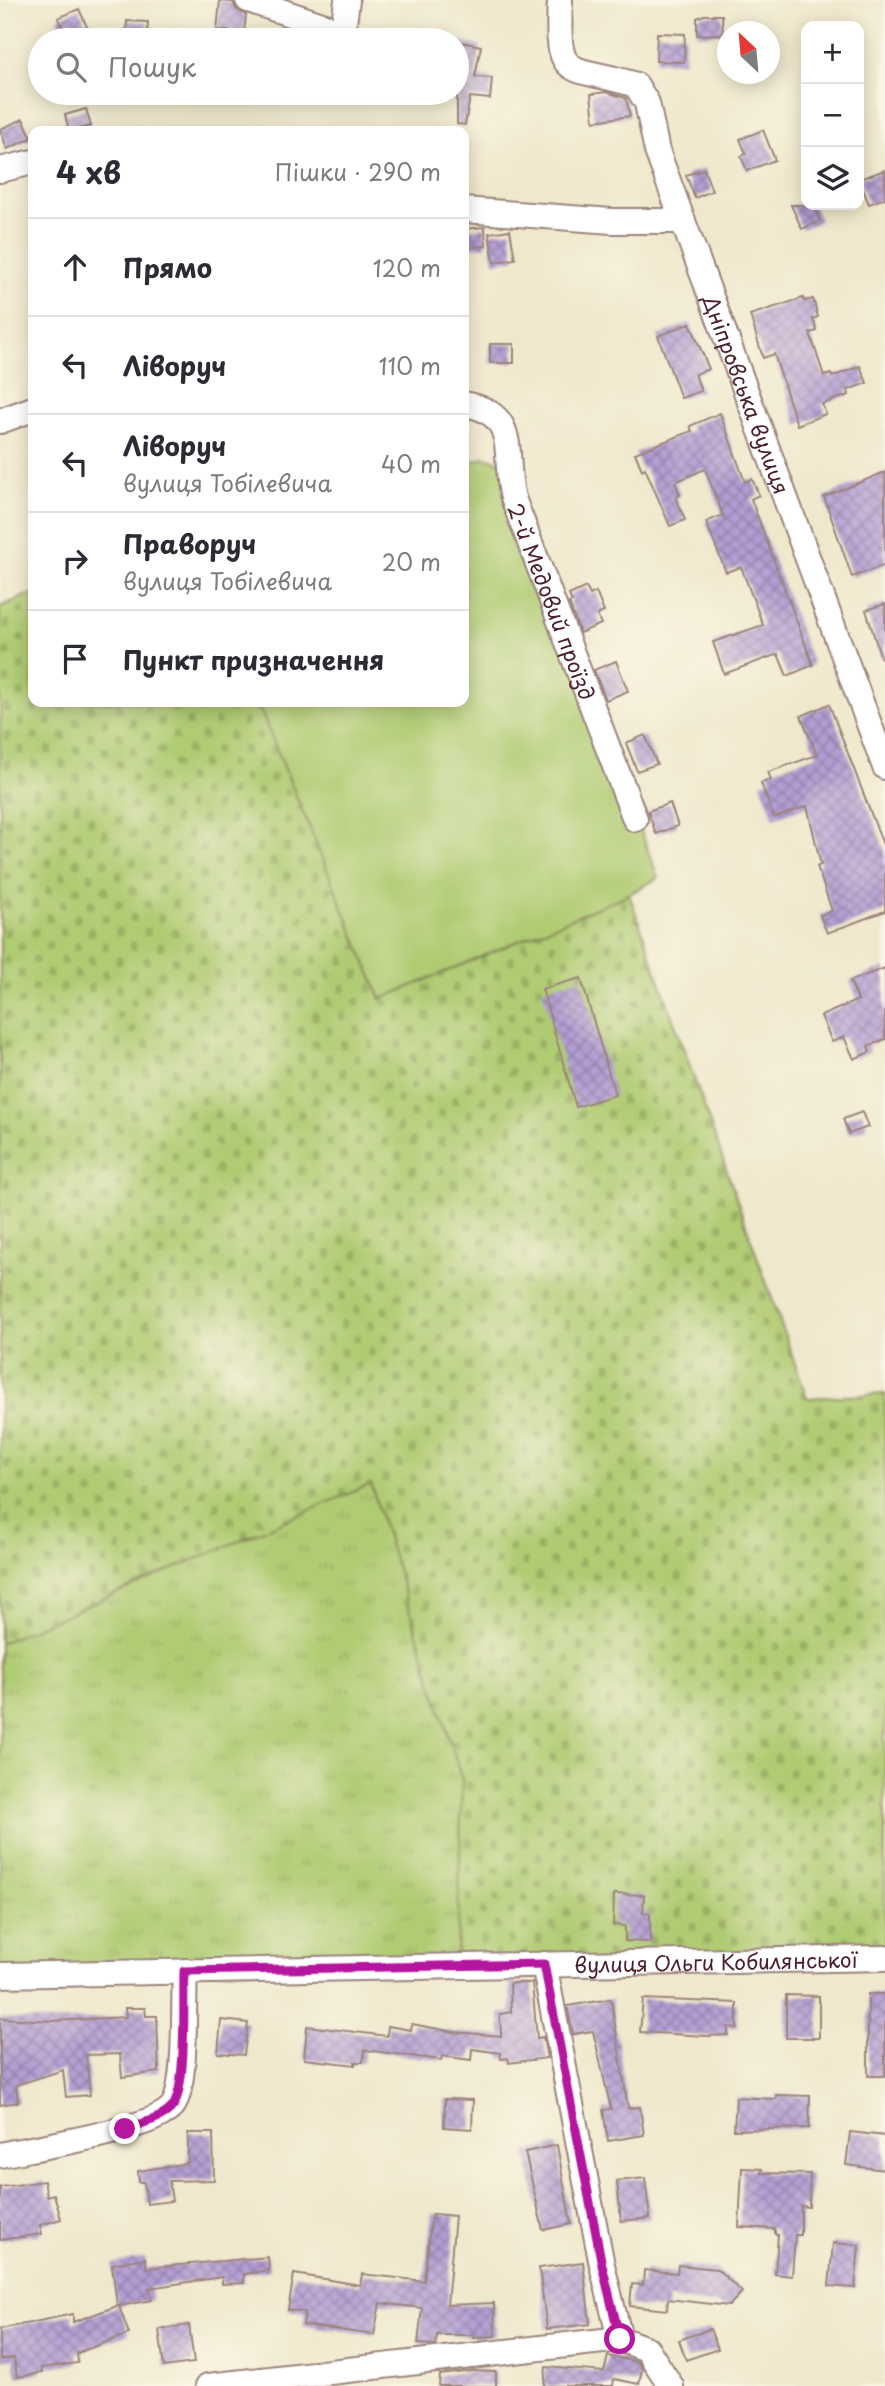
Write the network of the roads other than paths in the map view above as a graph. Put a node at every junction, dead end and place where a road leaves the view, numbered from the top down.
1 (248, 0) edge
2 (347, 0) edge
3 (560, 0) edge
4 (331, 28) edge
5 (344, 28) edge
6 (28, 163) edge
7 (0, 170) edge
8 (469, 210) edge
9 (683, 221) junction
10 (469, 405) edge
11 (28, 411) edge
12 (0, 421) edge
13 (885, 767) edge
14 (635, 819) dead end
15 (885, 1958) edge
16 (544, 1964) junction
17 (184, 1971) junction
18 (0, 1975) edge
19 (0, 2155) edge
20 (620, 2339) junction
21 (208, 2386) edge
22 (671, 2386) edge

1 - 4 street
2 - 5 street
3 - 9 street, Дніпровська вулиця
6 - 7 street
8 - 9 street
9 - 13 street, Дніпровська вулиця
10 - 14 street, 2-й Медовий проїзд
11 - 12 street
15 - 16 street, вулиця Ольги Кобилянської
16 - 17 street, вулиця Ольги Кобилянської
16 - 20 street
17 - 18 street, вулиця Ольги Кобилянської
17 - 19 street
20 - 21 street
20 - 22 street

